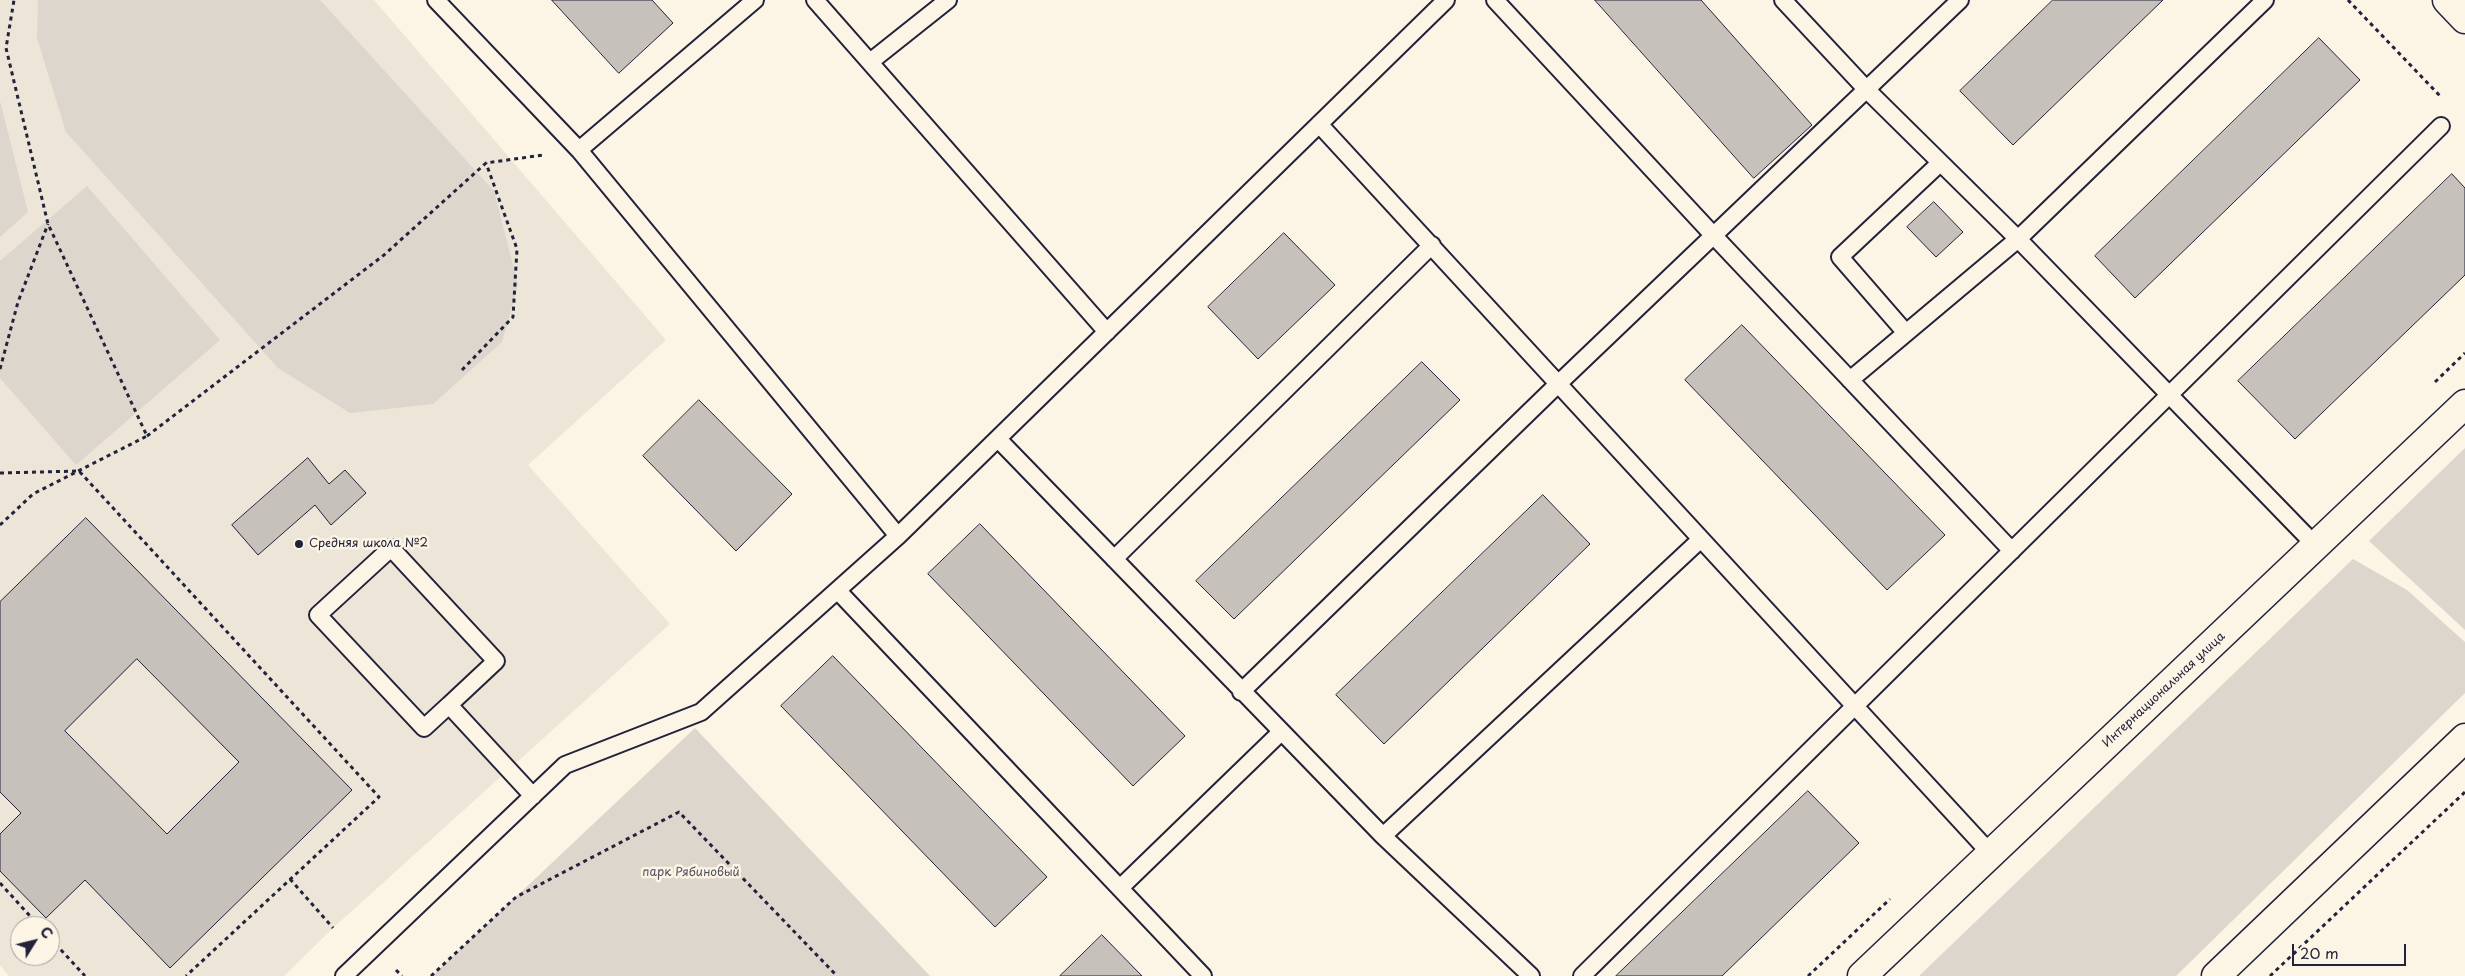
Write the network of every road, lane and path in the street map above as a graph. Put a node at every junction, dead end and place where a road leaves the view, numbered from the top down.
1 (14, 0) edge
2 (755, 0) edge
3 (815, 0) edge
4 (948, 0) edge
5 (1446, 0) edge
6 (1495, 0) edge
7 (1783, 0) edge
8 (1960, 0) edge
9 (2265, 0) edge
10 (2348, 0) edge
11 (2447, 0) edge
12 (439, 2) edge
13 (2465, 19) edge
14 (870, 62) junction
15 (1867, 90) junction
16 (2442, 99) dead end
17 (1320, 124) junction
18 (2442, 126) dead end
19 (579, 150) junction
20 (1940, 162) junction
21 (486, 163) junction
22 (48, 224) junction
23 (1714, 236) junction
24 (2018, 239) junction
25 (1432, 245) junction
26 (1107, 332) junction
27 (1906, 333) junction
28 (0, 369) edge
29 (462, 370) dead end
30 (1850, 380) junction
31 (1558, 384) junction
32 (2169, 395) junction
33 (2465, 404) edge
34 (147, 436) junction
35 (998, 439) junction
36 (79, 471) junction
37 (0, 473) edge
38 (0, 525) edge
39 (898, 536) junction
40 (1701, 539) junction
41 (2316, 546) junction
42 (2012, 551) junction
43 (1114, 559) junction
44 (838, 591) junction
45 (1242, 692) junction
46 (449, 705) junction
47 (1855, 706) junction
48 (1281, 732) junction
49 (2465, 738) edge
50 (2465, 792) edge
51 (533, 796) junction
52 (1383, 836) junction
53 (1991, 854) junction
54 (290, 879) junction
55 (0, 883) edge
56 (1120, 888) junction
57 (30, 916) edge
58 (333, 928) dead end
59 (60, 949) edge
60 (396, 970) dead end
61 (85, 976) edge
62 (186, 976) edge
63 (344, 976) edge
64 (402, 976) edge
65 (431, 976) edge
66 (837, 976) edge
67 (1202, 976) edge
68 (1531, 976) edge
69 (1582, 976) edge
70 (1862, 976) edge
71 (2216, 976) edge
72 (2270, 976) edge

1 - 22 path
2 - 19 lane
3 - 14 lane
4 - 14 lane
5 - 17 lane
6 - 23 lane
7 - 15 lane
8 - 15 lane
9 - 24 lane
10 - 16 path
11 - 13 main road
12 - 19 lane
14 - 26 lane
15 - 20 lane
15 - 23 lane
17 - 25 lane
17 - 26 lane
18 - 32 lane
19 - 21 path
19 - 39 lane
20 - 24 lane
20 - 27 lane
21 - 29 path
21 - 34 path
22 - 28 path
22 - 34 path
23 - 30 lane
23 - 31 lane
24 - 27 lane
24 - 32 lane
25 - 31 lane
25 - 43 lane
26 - 35 lane
27 - 30 lane
30 - 42 lane
31 - 40 lane
31 - 45 lane
32 - 41 lane
32 - 42 lane
33 - 41 main road, Интернациональная улица
34 - 36 path
35 - 39 lane
35 - 43 lane
36 - 37 path
36 - 38 path
36 - 54 path
39 - 44 lane
40 - 47 lane
40 - 52 lane
41 - 53 main road, Интернациональная улица
42 - 47 lane
43 - 45 lane
44 - 51 lane
44 - 56 lane
45 - 48 lane
46 - 46 lane
46 - 51 lane
47 - 53 lane
47 - 69 lane
48 - 52 lane
48 - 56 lane
49 - 71 main road
50 - 72 path
51 - 63 lane
52 - 68 lane
53 - 70 main road, Интернациональная улица
54 - 58 path
54 - 62 path
55 - 57 path
56 - 67 lane
59 - 61 path
60 - 64 path
65 - 66 path

